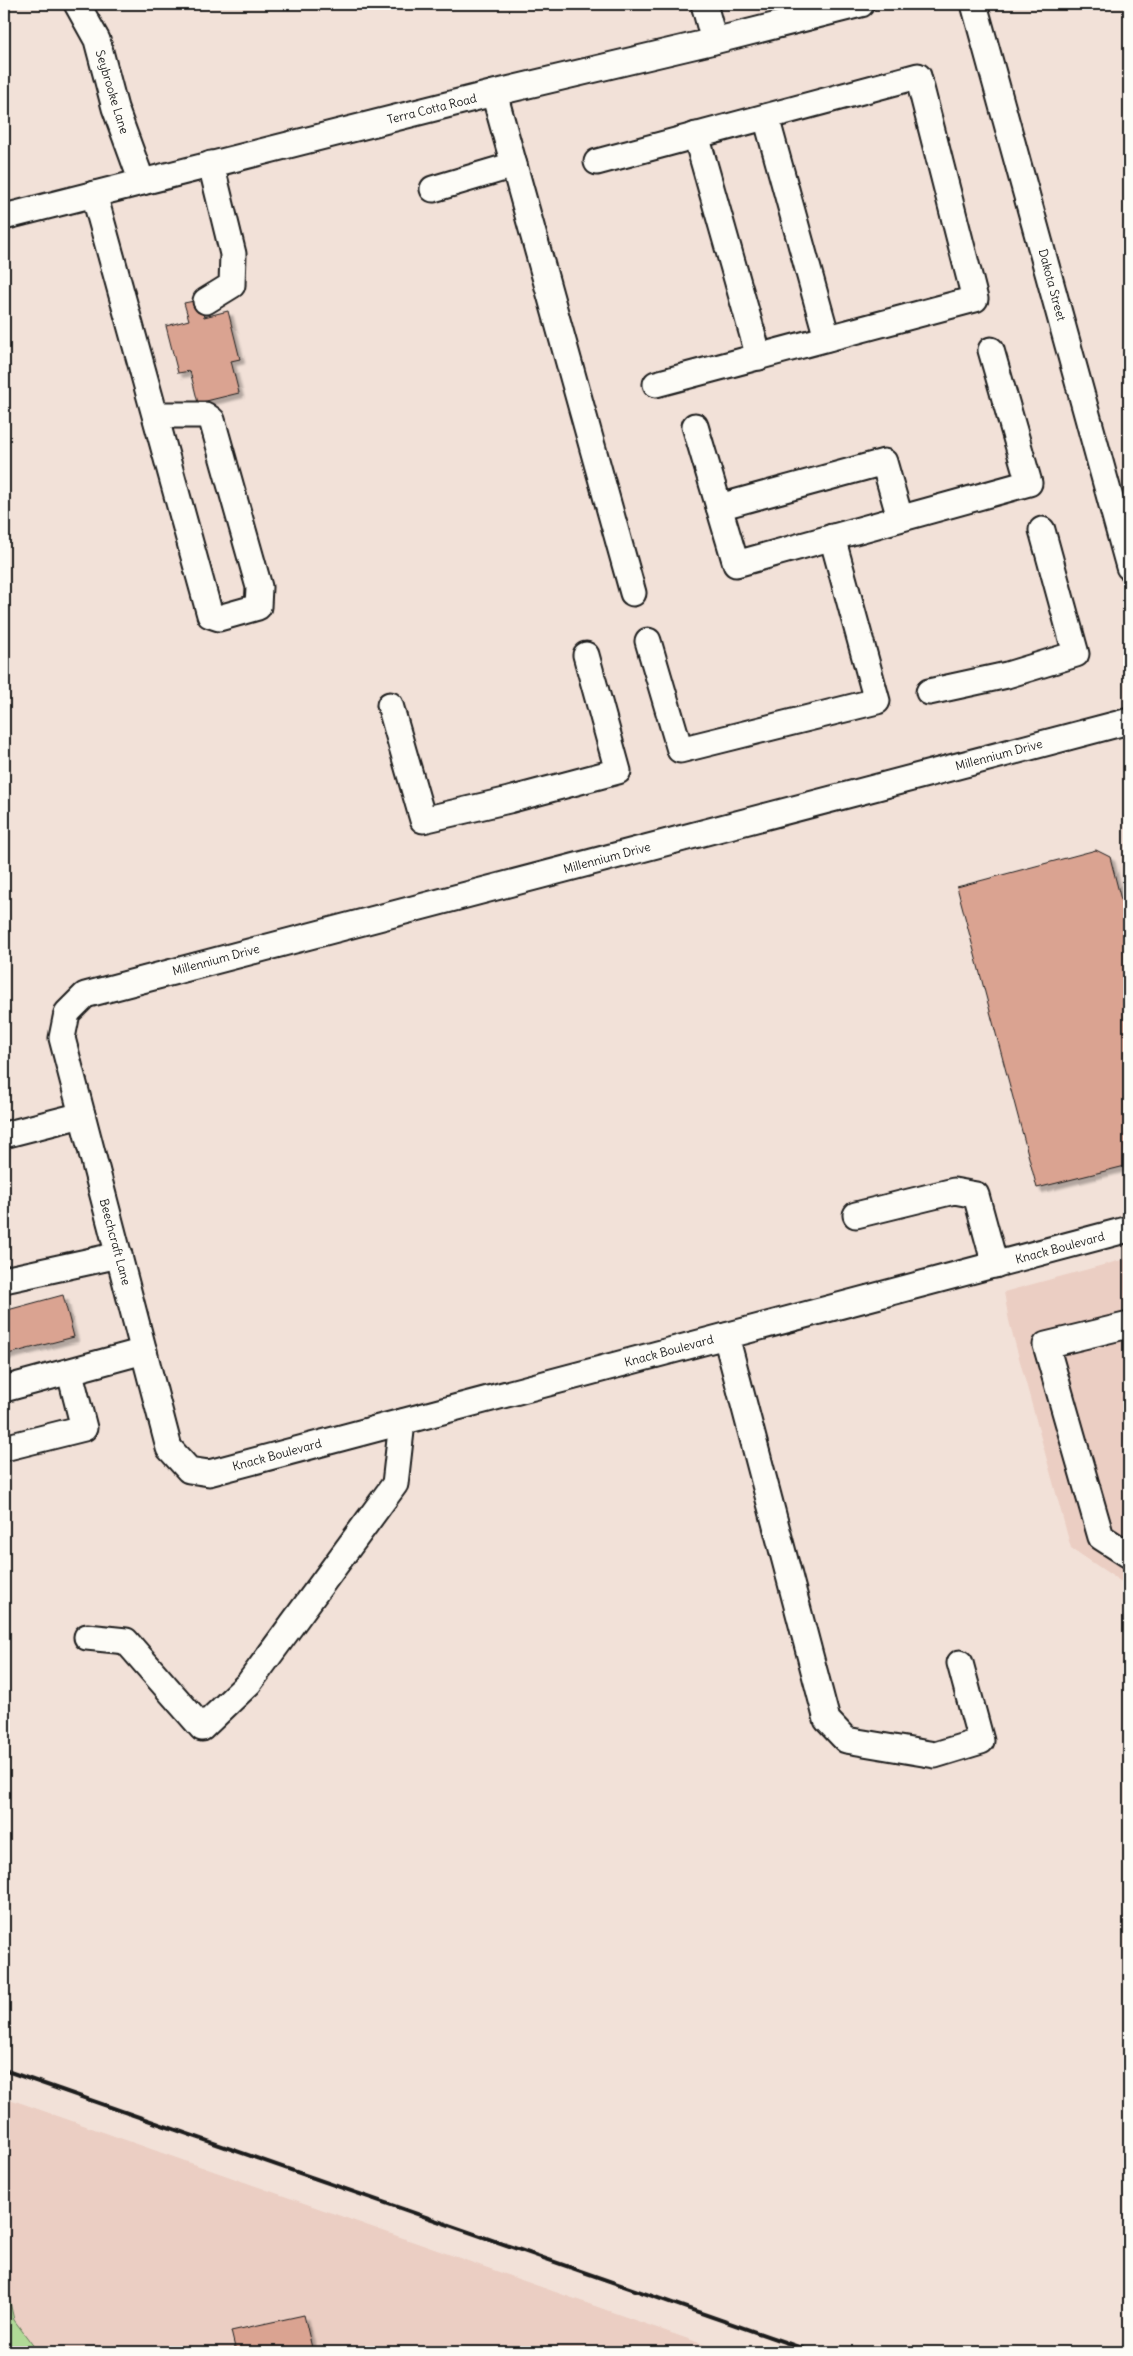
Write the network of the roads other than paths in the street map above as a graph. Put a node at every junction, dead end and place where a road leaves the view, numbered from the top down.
1 (77, 4) edge
2 (704, 4) edge
3 (860, 4) edge
4 (974, 4) edge
5 (714, 41) junction
6 (494, 93) junction
7 (766, 117) junction
8 (696, 136) junction
9 (597, 162) dead end
10 (211, 164) junction
11 (514, 165) junction
12 (142, 182) junction
13 (434, 189) dead end
14 (94, 194) junction
15 (4, 217) edge
16 (206, 301) dead end
17 (827, 338) junction
18 (991, 350) dead end
19 (759, 356) junction
20 (656, 384) dead end
21 (156, 415) junction
22 (695, 426) dead end
23 (719, 507) junction
24 (900, 518) junction
25 (1042, 530) dead end
26 (832, 537) junction
27 (1129, 567) edge
28 (633, 593) dead end
29 (648, 641) dead end
30 (586, 655) dead end
31 (929, 692) dead end
32 (390, 705) dead end
33 (1129, 720) edge
34 (85, 994) joint
35 (82, 1115) junction
36 (4, 1136) edge
37 (856, 1216) dead end
38 (1129, 1229) edge
39 (119, 1255) junction
40 (995, 1265) junction
41 (4, 1280) edge
42 (1129, 1325) edge
43 (726, 1336) junction
44 (144, 1351) junction
45 (70, 1373) junction
46 (4, 1390) edge
47 (402, 1422) junction
48 (4, 1448) edge
49 (209, 1473) joint
50 (1129, 1555) edge
51 (87, 1637) dead end
52 (960, 1663) dead end

1 - 12 street, Seybrooke Lane
2 - 5 street
3 - 5 street, Terra Cotta Road
4 - 27 street, Dakota Street
5 - 6 street, Terra Cotta Road
6 - 10 street, Terra Cotta Road
6 - 11 street
7 - 8 street
7 - 17 street
7 - 17 street
8 - 9 street
8 - 19 street
10 - 12 street, Terra Cotta Road
10 - 16 street
11 - 13 street
11 - 28 street
12 - 14 street, Terra Cotta Road
14 - 15 street, Terra Cotta Road
14 - 21 street
17 - 19 street
18 - 24 street
19 - 20 street
21 - 21 street
22 - 23 street
23 - 24 street
23 - 26 street
24 - 26 street
25 - 31 street
26 - 29 street
30 - 32 street
33 - 34 street, Millennium Drive
34 - 35 street, Beechcraft Lane
35 - 36 street
35 - 39 street, Beechcraft Lane
37 - 40 street
38 - 40 street, Knack Boulevard
39 - 41 street
39 - 44 street, Beechcraft Lane
40 - 43 street, Knack Boulevard
42 - 50 street
43 - 47 street, Knack Boulevard
43 - 52 street
44 - 45 street
44 - 49 street, Beechcraft Lane
45 - 46 street
45 - 48 street
47 - 49 street, Knack Boulevard
47 - 51 street

